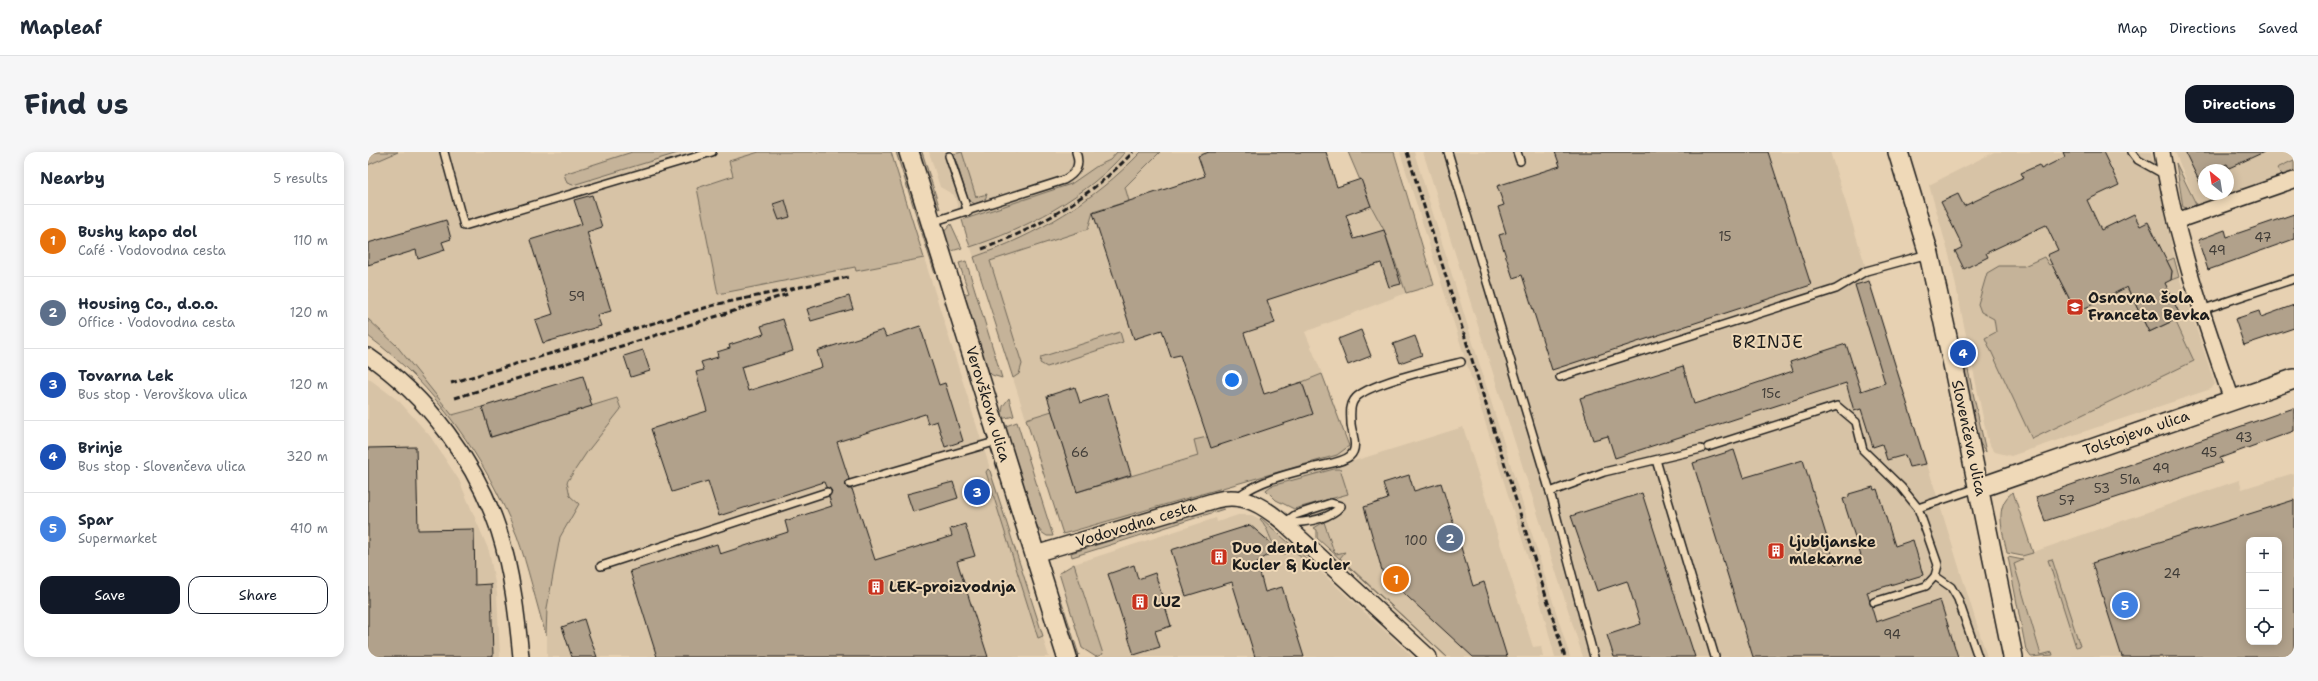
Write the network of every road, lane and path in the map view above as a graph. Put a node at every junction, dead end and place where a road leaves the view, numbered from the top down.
1 (444, 152) edge
2 (712, 152) edge
3 (908, 152) edge
4 (1076, 152) edge
5 (1448, 152) edge
6 (1517, 152) edge
7 (1898, 152) edge
8 (2132, 152) edge
9 (2162, 152) edge
10 (949, 156) dead end
11 (1520, 161) dead end
12 (2165, 175) junction
13 (2294, 180) edge
14 (968, 212) junction
15 (2176, 221) junction
16 (931, 223) junction
17 (1929, 254) junction
18 (2294, 279) edge
19 (2201, 310) junction
20 (368, 356) edge
21 (1461, 362) dead end
22 (1560, 377) dead end
23 (2294, 379) edge
24 (2232, 400) junction
25 (999, 440) junction
26 (1656, 460) junction
27 (850, 484) dead end
28 (1979, 488) junction
29 (827, 492) dead end
30 (1550, 492) junction
31 (1237, 497) junction
32 (1918, 508) junction
33 (1284, 523) junction
34 (1035, 554) junction
35 (601, 566) dead end
36 (1936, 576) junction
37 (1874, 602) dead end
38 (521, 657) edge
39 (1067, 657) edge
40 (1429, 657) edge
41 (1594, 657) edge
42 (1715, 657) edge
43 (1978, 657) edge
44 (2013, 657) edge

1 - 2 lane
3 - 16 street, Verovškova ulica
4 - 14 lane
5 - 30 lane
6 - 11 lane
7 - 17 street, Slovenčeva ulica
8 - 12 lane
9 - 12 street
10 - 14 lane
12 - 15 street
13 - 15 street
14 - 16 lane
15 - 19 street
16 - 25 street, Verovškova ulica
17 - 22 lane
17 - 28 street, Slovenčeva ulica
18 - 19 lane
19 - 24 street
20 - 38 street
21 - 31 lane, Vodovodna cesta
23 - 24 street, Tolstojeva ulica
24 - 28 street, Tolstojeva ulica
25 - 27 lane
25 - 34 street, Verovškova ulica
26 - 30 lane
26 - 32 lane
26 - 42 lane
28 - 32 lane
28 - 44 street, Slovenčeva ulica
29 - 35 lane
30 - 41 lane
31 - 33 street, Vodovodna cesta
31 - 34 street, Vodovodna cesta
32 - 36 lane
33 - 33 lane
33 - 40 street, Vodovodna cesta
34 - 39 street, Verovškova ulica
36 - 37 lane
36 - 43 lane

